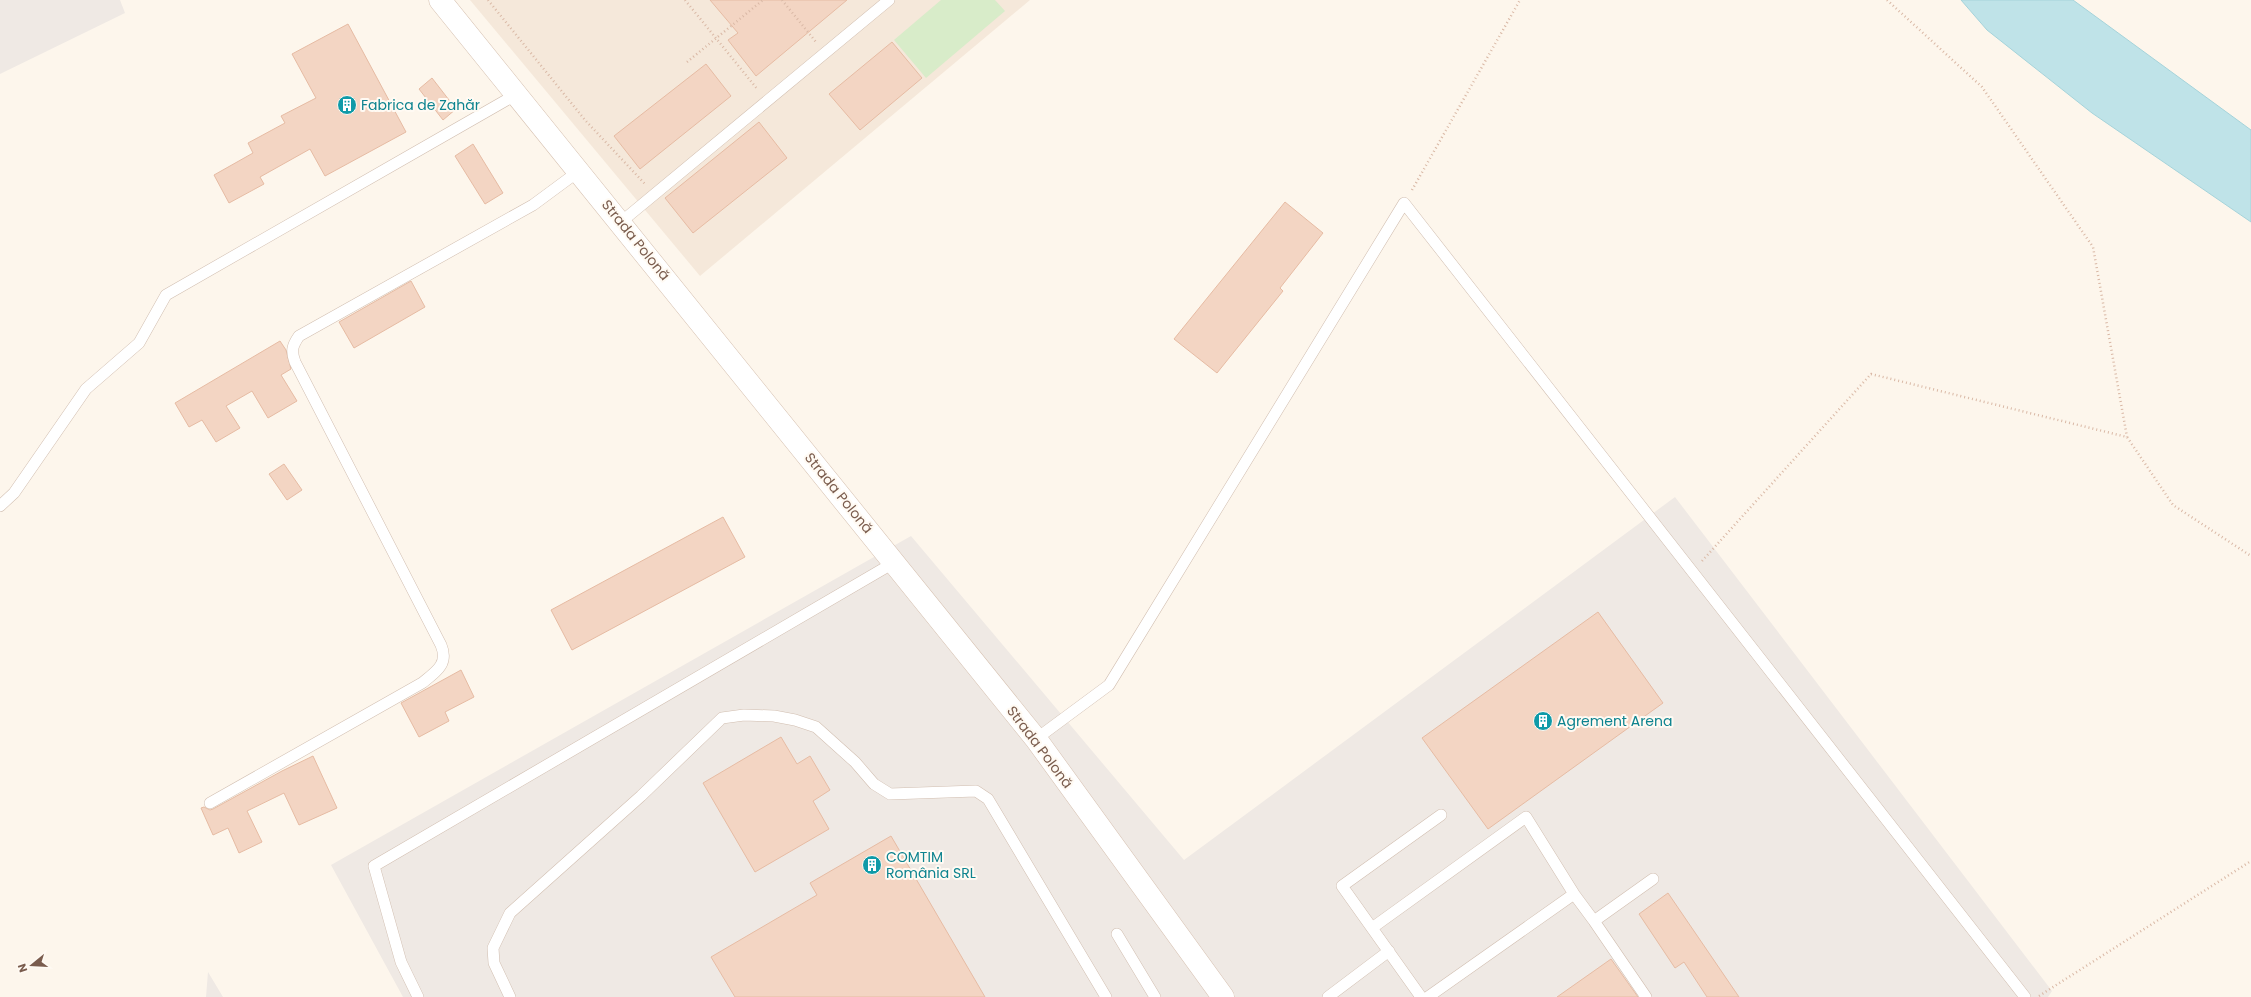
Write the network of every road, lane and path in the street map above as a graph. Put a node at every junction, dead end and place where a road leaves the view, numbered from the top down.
1 (440, 0) edge
2 (488, 0) edge
3 (685, 0) edge
4 (762, 0) edge
5 (782, 0) edge
6 (889, 0) edge
7 (1520, 0) edge
8 (1887, 0) edge
9 (716, 38) junction
10 (825, 53) junction
11 (687, 62) dead end
12 (517, 94) junction
13 (767, 100) junction
14 (580, 171) junction
15 (656, 194) junction
16 (1404, 203) junction
17 (621, 222) junction
18 (2127, 437) junction
19 (0, 506) edge
20 (2251, 556) edge
21 (896, 562) junction
22 (1692, 572) junction
23 (1036, 739) junction
24 (210, 803) dead end
25 (1441, 815) dead end
26 (2251, 861) edge
27 (1653, 879) dead end
28 (1574, 894) junction
29 (1594, 921) junction
30 (1372, 928) junction
31 (1117, 934) dead end
32 (1389, 951) junction
33 (418, 997) edge
34 (510, 997) edge
35 (1106, 997) edge
36 (1155, 997) edge
37 (1223, 997) edge
38 (1328, 997) edge
39 (1421, 997) edge
40 (1428, 997) edge
41 (1646, 997) edge
42 (2025, 997) edge
43 (2037, 997) edge

1 - 12 main road, Strada Polonă
2 - 15 path
3 - 9 path
4 - 9 path
5 - 10 path
6 - 10 lane
7 - 16 path
8 - 18 path
9 - 11 path
9 - 13 path
10 - 13 lane
12 - 14 main road, Strada Polonă
12 - 19 lane
13 - 15 lane
14 - 17 main road, Strada Polonă
14 - 24 lane
15 - 17 lane
16 - 22 lane
16 - 23 lane
17 - 21 main road, Strada Polonă
18 - 20 path
18 - 22 path
21 - 23 main road, Strada Polonă
21 - 33 lane
22 - 42 lane
23 - 37 main road, Strada Polonă
25 - 30 lane
26 - 43 path
27 - 29 lane
28 - 29 lane
28 - 30 lane
28 - 40 lane
29 - 41 lane
30 - 32 lane
31 - 36 lane
32 - 38 lane
32 - 39 lane
34 - 35 lane

